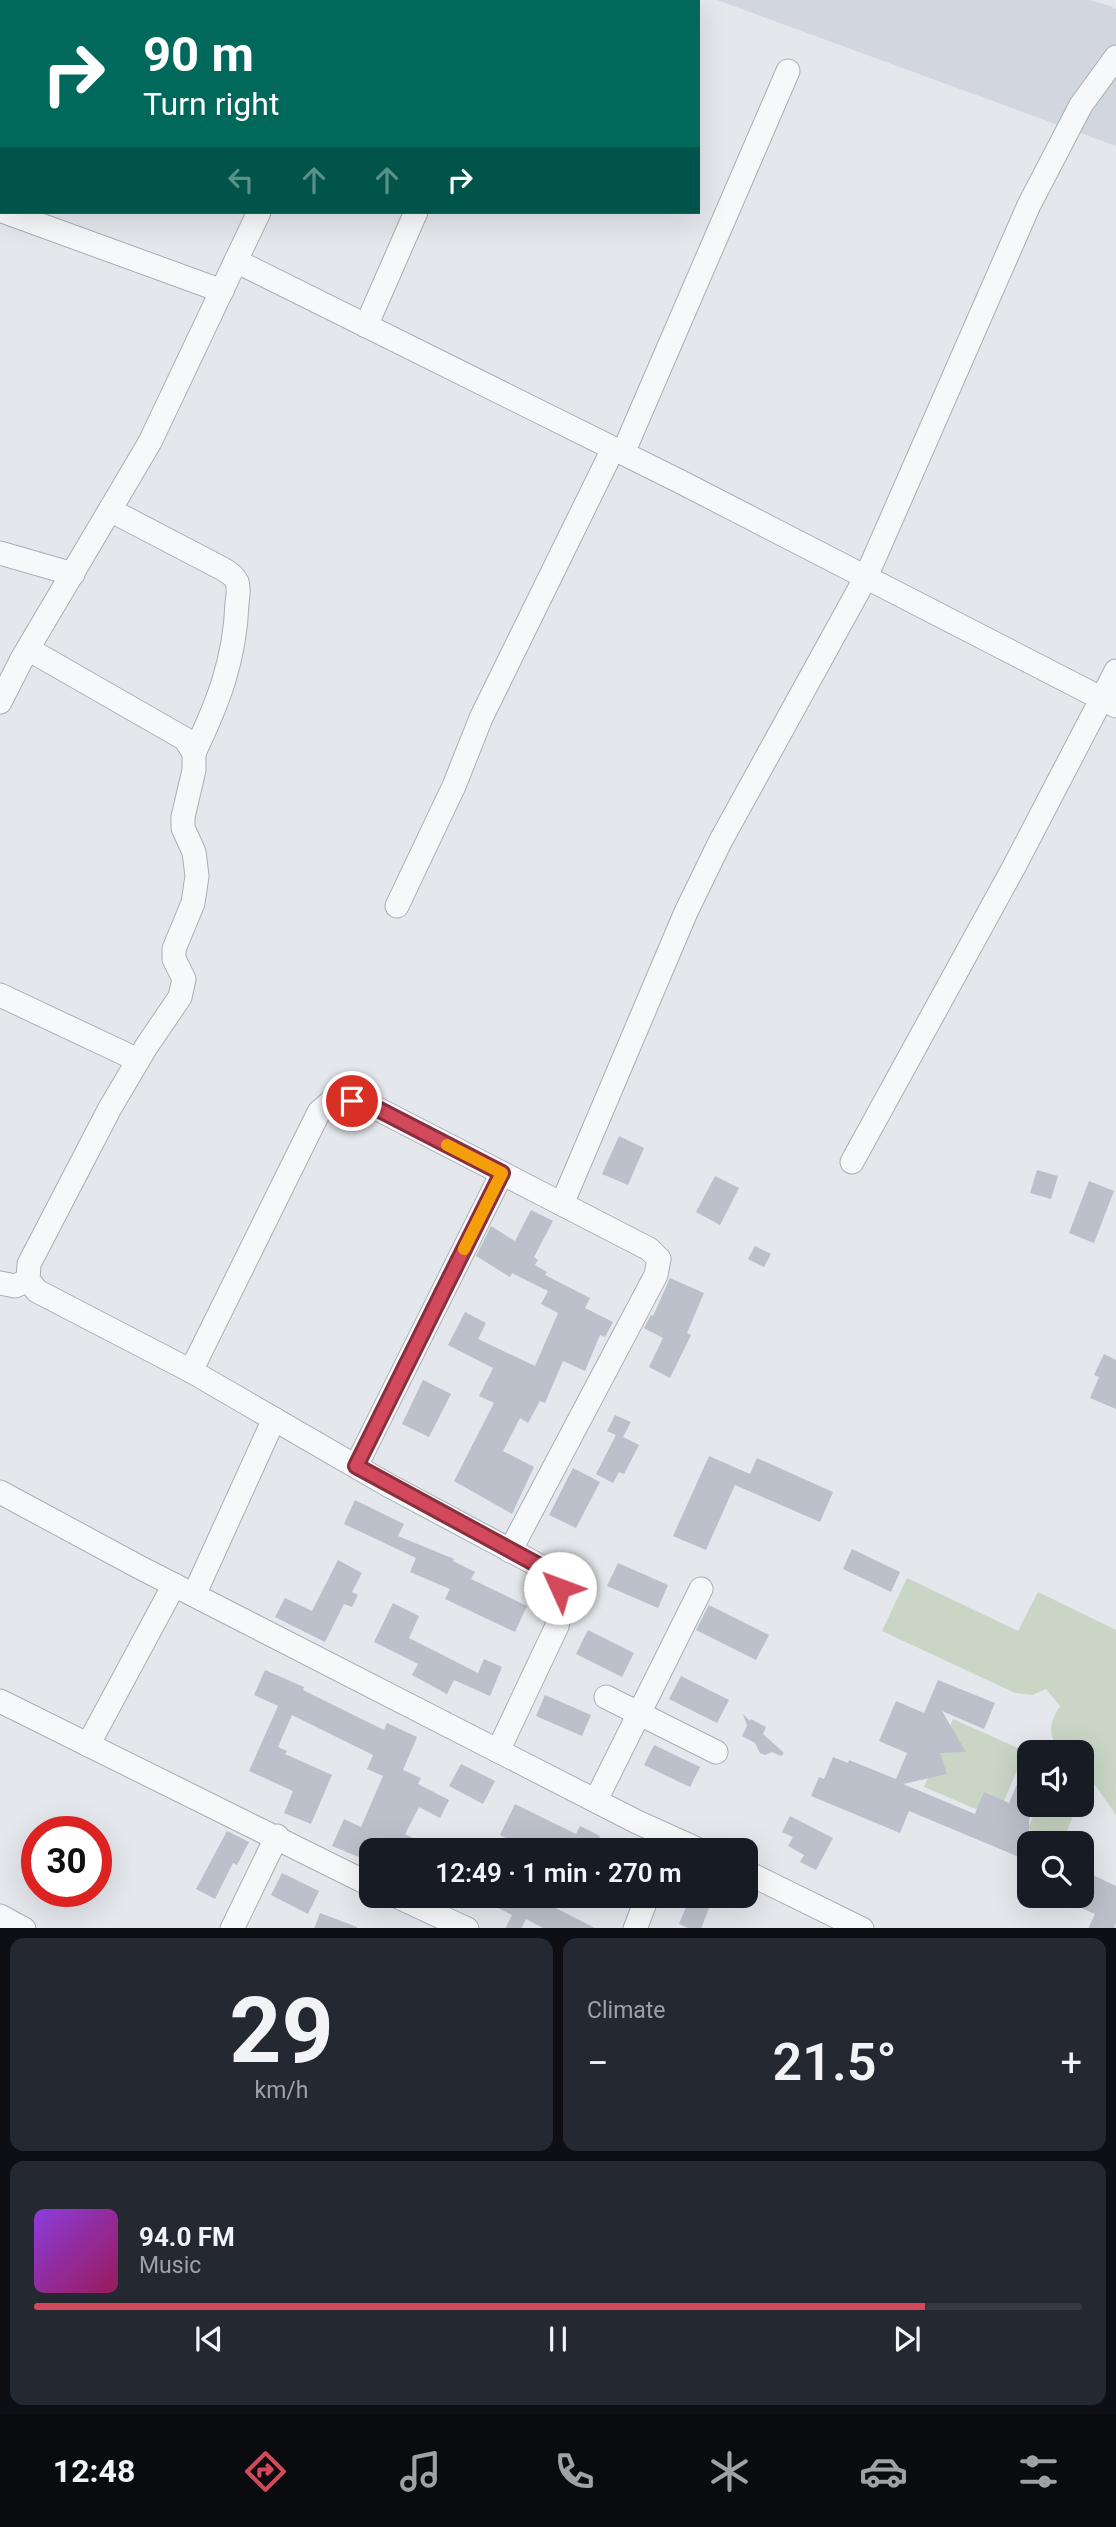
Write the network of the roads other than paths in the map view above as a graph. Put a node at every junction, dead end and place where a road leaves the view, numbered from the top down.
1 (1116, 57) edge
2 (788, 71) dead end
3 (10, 214) edge
4 (258, 214) edge
5 (415, 214) edge
6 (236, 261) junction
7 (222, 291) junction
8 (366, 326) junction
9 (618, 451) junction
10 (110, 510) junction
11 (0, 553) edge
12 (72, 574) junction
13 (866, 578) junction
14 (28, 649) junction
15 (1116, 671) edge
16 (0, 702) edge
17 (1109, 702) edge
18 (194, 753) junction
19 (397, 906) dead end
20 (0, 995) edge
21 (138, 1060) junction
22 (852, 1162) dead end
23 (502, 1173) junction
24 (562, 1204) junction
25 (29, 1280) junction
26 (0, 1283) edge
27 (191, 1371) junction
28 (275, 1419) junction
29 (356, 1466) junction
30 (0, 1492) edge
31 (510, 1551) junction
32 (701, 1589) dead end
33 (184, 1590) junction
34 (606, 1697) dead end
35 (0, 1701) edge
36 (640, 1713) junction
37 (88, 1745) junction
38 (498, 1751) junction
39 (716, 1752) dead end
40 (596, 1800) junction
41 (277, 1836) junction
42 (661, 1838) edge
43 (758, 1878) edge
44 (359, 1879) edge
45 (423, 1908) edge
46 (643, 1908) edge
47 (0, 1916) edge
48 (24, 1928) edge
49 (232, 1928) edge
50 (467, 1928) edge
51 (635, 1928) edge
52 (862, 1928) edge

1 - 13 street
2 - 9 street
3 - 7 street
4 - 6 street
5 - 8 street
6 - 7 street
6 - 8 street
7 - 10 street
8 - 9 street
9 - 13 street
9 - 19 street
10 - 12 street
10 - 18 street
11 - 12 street
12 - 14 street
13 - 17 street
13 - 24 street
14 - 16 street
14 - 18 street
15 - 17 street
17 - 22 street
18 - 21 street
20 - 21 street
21 - 25 street
23 - 24 street
23 - 27 street
23 - 29 street
24 - 31 street
25 - 26 street
25 - 27 street
27 - 28 street
28 - 29 street
28 - 33 street
29 - 31 street
30 - 33 street
31 - 38 street
32 - 36 street
33 - 37 street
33 - 38 street
34 - 36 street
35 - 37 street
36 - 39 street
36 - 40 street
37 - 41 street
38 - 40 street
40 - 42 street
41 - 44 street
41 - 49 street
43 - 52 street
45 - 50 street
46 - 51 street
47 - 48 street

